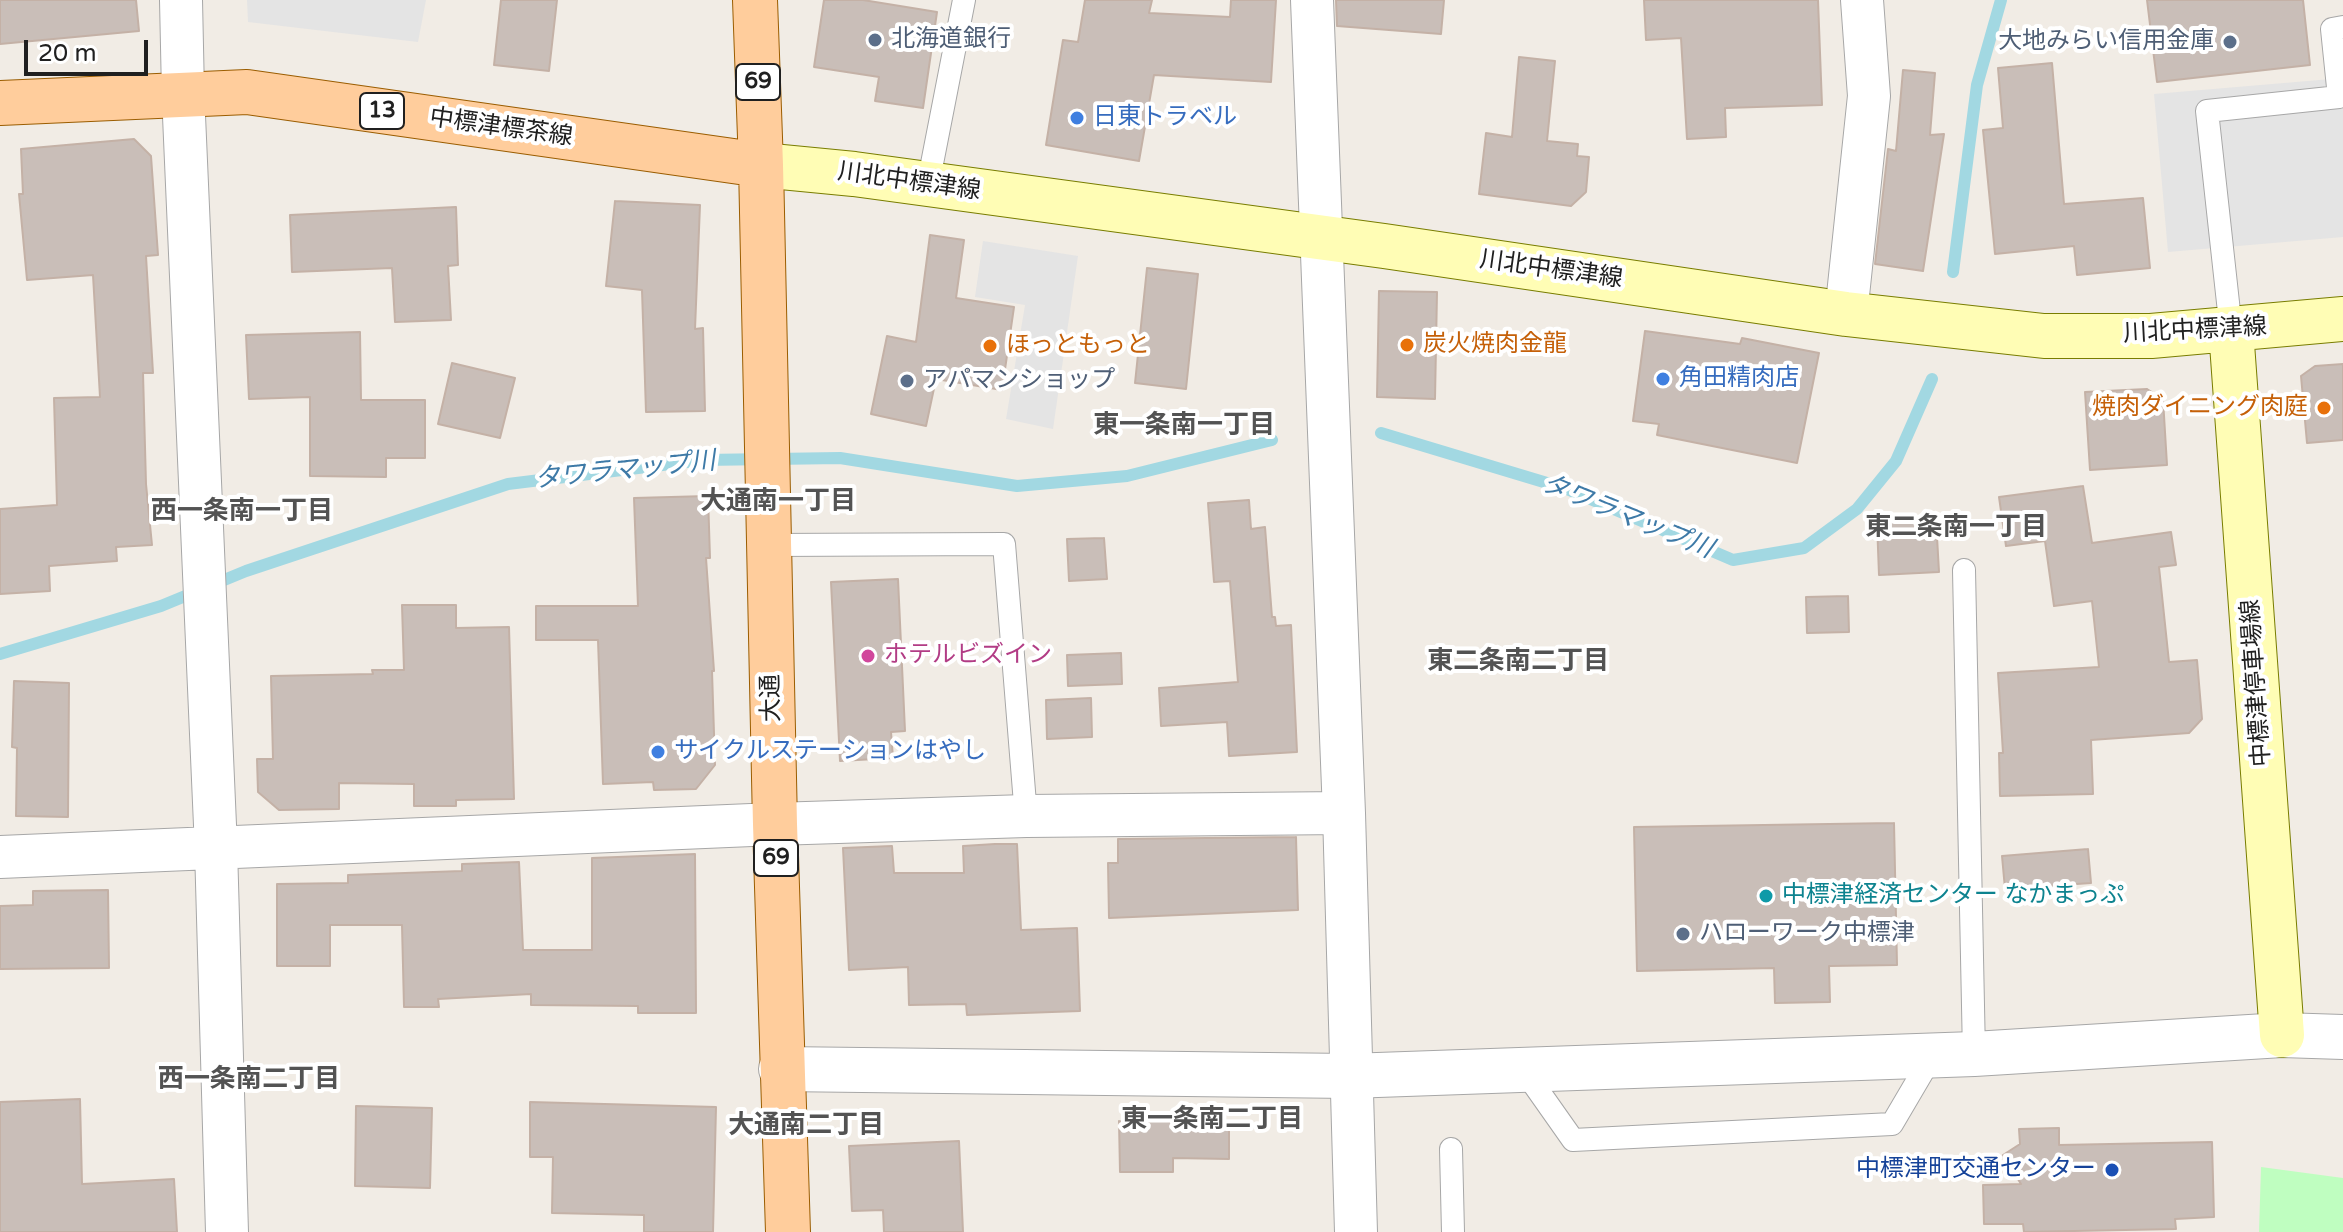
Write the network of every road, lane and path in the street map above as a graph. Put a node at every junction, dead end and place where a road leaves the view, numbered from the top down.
1 (181, 0) edge
2 (755, 0) edge
3 (964, 0) edge
4 (1312, 0) edge
5 (1862, 0) edge
6 (2343, 27) edge
7 (183, 93) junction
8 (0, 103) edge
9 (761, 165) junction
10 (928, 184) junction
11 (1320, 237) junction
12 (1846, 314) junction
13 (2343, 319) edge
14 (2231, 330) junction
15 (769, 545) junction
16 (1964, 570) dead end
17 (1344, 813) junction
18 (1026, 816) junction
19 (775, 824) junction
20 (216, 848) junction
21 (0, 857) edge
22 (2282, 1035) junction
23 (2343, 1037) edge
24 (1953, 1055) junction
25 (781, 1069) junction
26 (1523, 1069) junction
27 (1349, 1076) junction
28 (1451, 1149) dead end
29 (227, 1232) edge
30 (788, 1232) edge
31 (1356, 1232) edge
32 (1453, 1232) edge

1 - 7 street
2 - 9 main road, 69
3 - 10 lane
4 - 11 street
5 - 12 street
6 - 14 lane
7 - 8 main road, 中標津標茶線 / 13
7 - 9 main road, 中標津標茶線 / 13
7 - 20 street
9 - 10 main road, 川北中標津線
9 - 15 main road, 大通 / 69
10 - 11 main road, 川北中標津線
11 - 12 main road, 川北中標津線
11 - 17 street
12 - 14 main road, 川北中標津線
13 - 14 main road, 川北中標津線
14 - 22 main road, 中標津停車場線
15 - 18 lane
15 - 19 main road, 大通 / 69
16 - 24 lane
17 - 18 street
17 - 27 street
18 - 19 street
19 - 20 street
19 - 25 main road, 大通 / 69
20 - 21 street
20 - 29 street
22 - 23 street
22 - 24 street
24 - 26 street
24 - 26 lane
25 - 27 street
25 - 30 main road, 大通 / 69
26 - 27 street
27 - 31 street
28 - 32 lane

